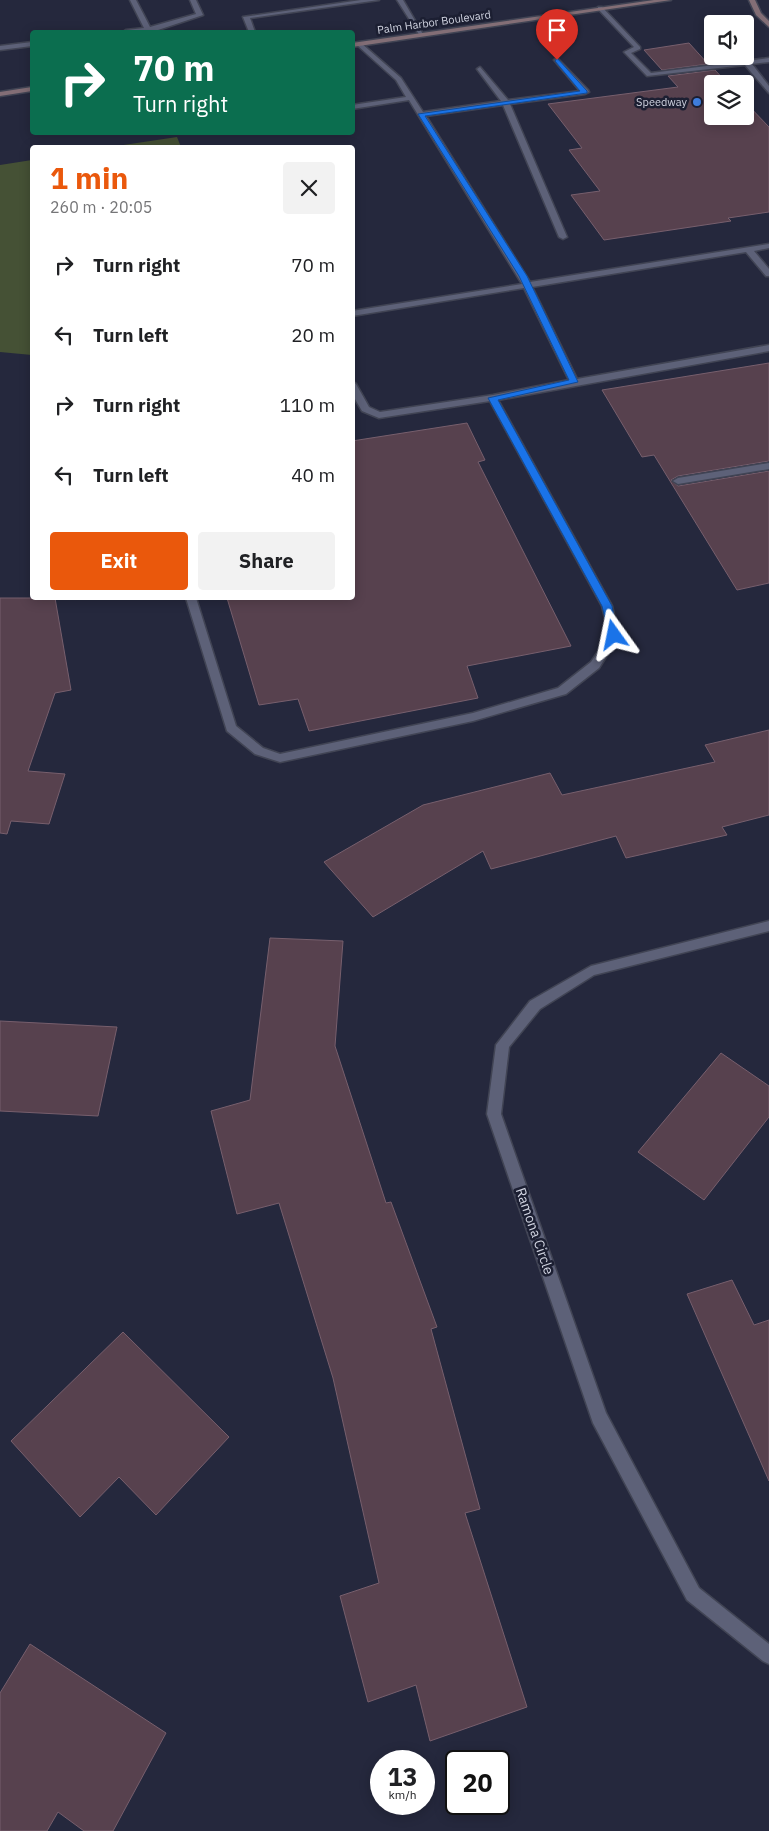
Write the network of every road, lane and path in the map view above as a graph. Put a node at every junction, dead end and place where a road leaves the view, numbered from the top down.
1 (133, 0) edge
2 (193, 0) edge
3 (376, 0) edge
4 (400, 0) edge
5 (668, 0) edge
6 (752, 0) edge
7 (600, 8) junction
8 (769, 25) edge
9 (148, 30) edge
10 (152, 30) edge
11 (251, 30) edge
12 (422, 36) junction
13 (30, 44) edge
14 (356, 45) edge
15 (0, 48) edge
16 (557, 60) dead end
17 (769, 60) edge
18 (754, 62) edge
19 (731, 65) edge
20 (749, 65) edge
21 (480, 69) dead end
22 (30, 89) edge
23 (769, 91) edge
24 (0, 94) edge
25 (411, 98) junction
26 (506, 103) junction
27 (355, 107) edge
28 (421, 114) junction
29 (564, 237) dead end
30 (769, 246) edge
31 (748, 249) junction
32 (769, 274) edge
33 (527, 286) junction
34 (355, 314) edge
35 (769, 348) edge
36 (574, 382) junction
37 (355, 390) edge
38 (493, 398) junction
39 (769, 466) edge
40 (678, 481) dead end
41 (192, 600) edge
42 (769, 926) edge
43 (769, 1655) edge

1 - 9 street
2 - 10 street
3 - 11 street
4 - 12 street
5 - 7 main road, Palm Harbor Boulevard
6 - 8 main road
7 - 12 main road, Palm Harbor Boulevard
7 - 19 street
12 - 14 main road, Palm Harbor Boulevard
13 - 15 street
14 - 25 street
16 - 26 street
17 - 18 street
20 - 23 street
21 - 26 street
22 - 24 main road
25 - 27 street
25 - 28 street
26 - 28 street
26 - 29 street
28 - 33 street
30 - 31 street
31 - 32 street
31 - 33 street
33 - 34 street
33 - 36 street
35 - 36 street
36 - 38 street
37 - 38 street
38 - 41 street
39 - 40 street
42 - 43 street, Ramona Circle

